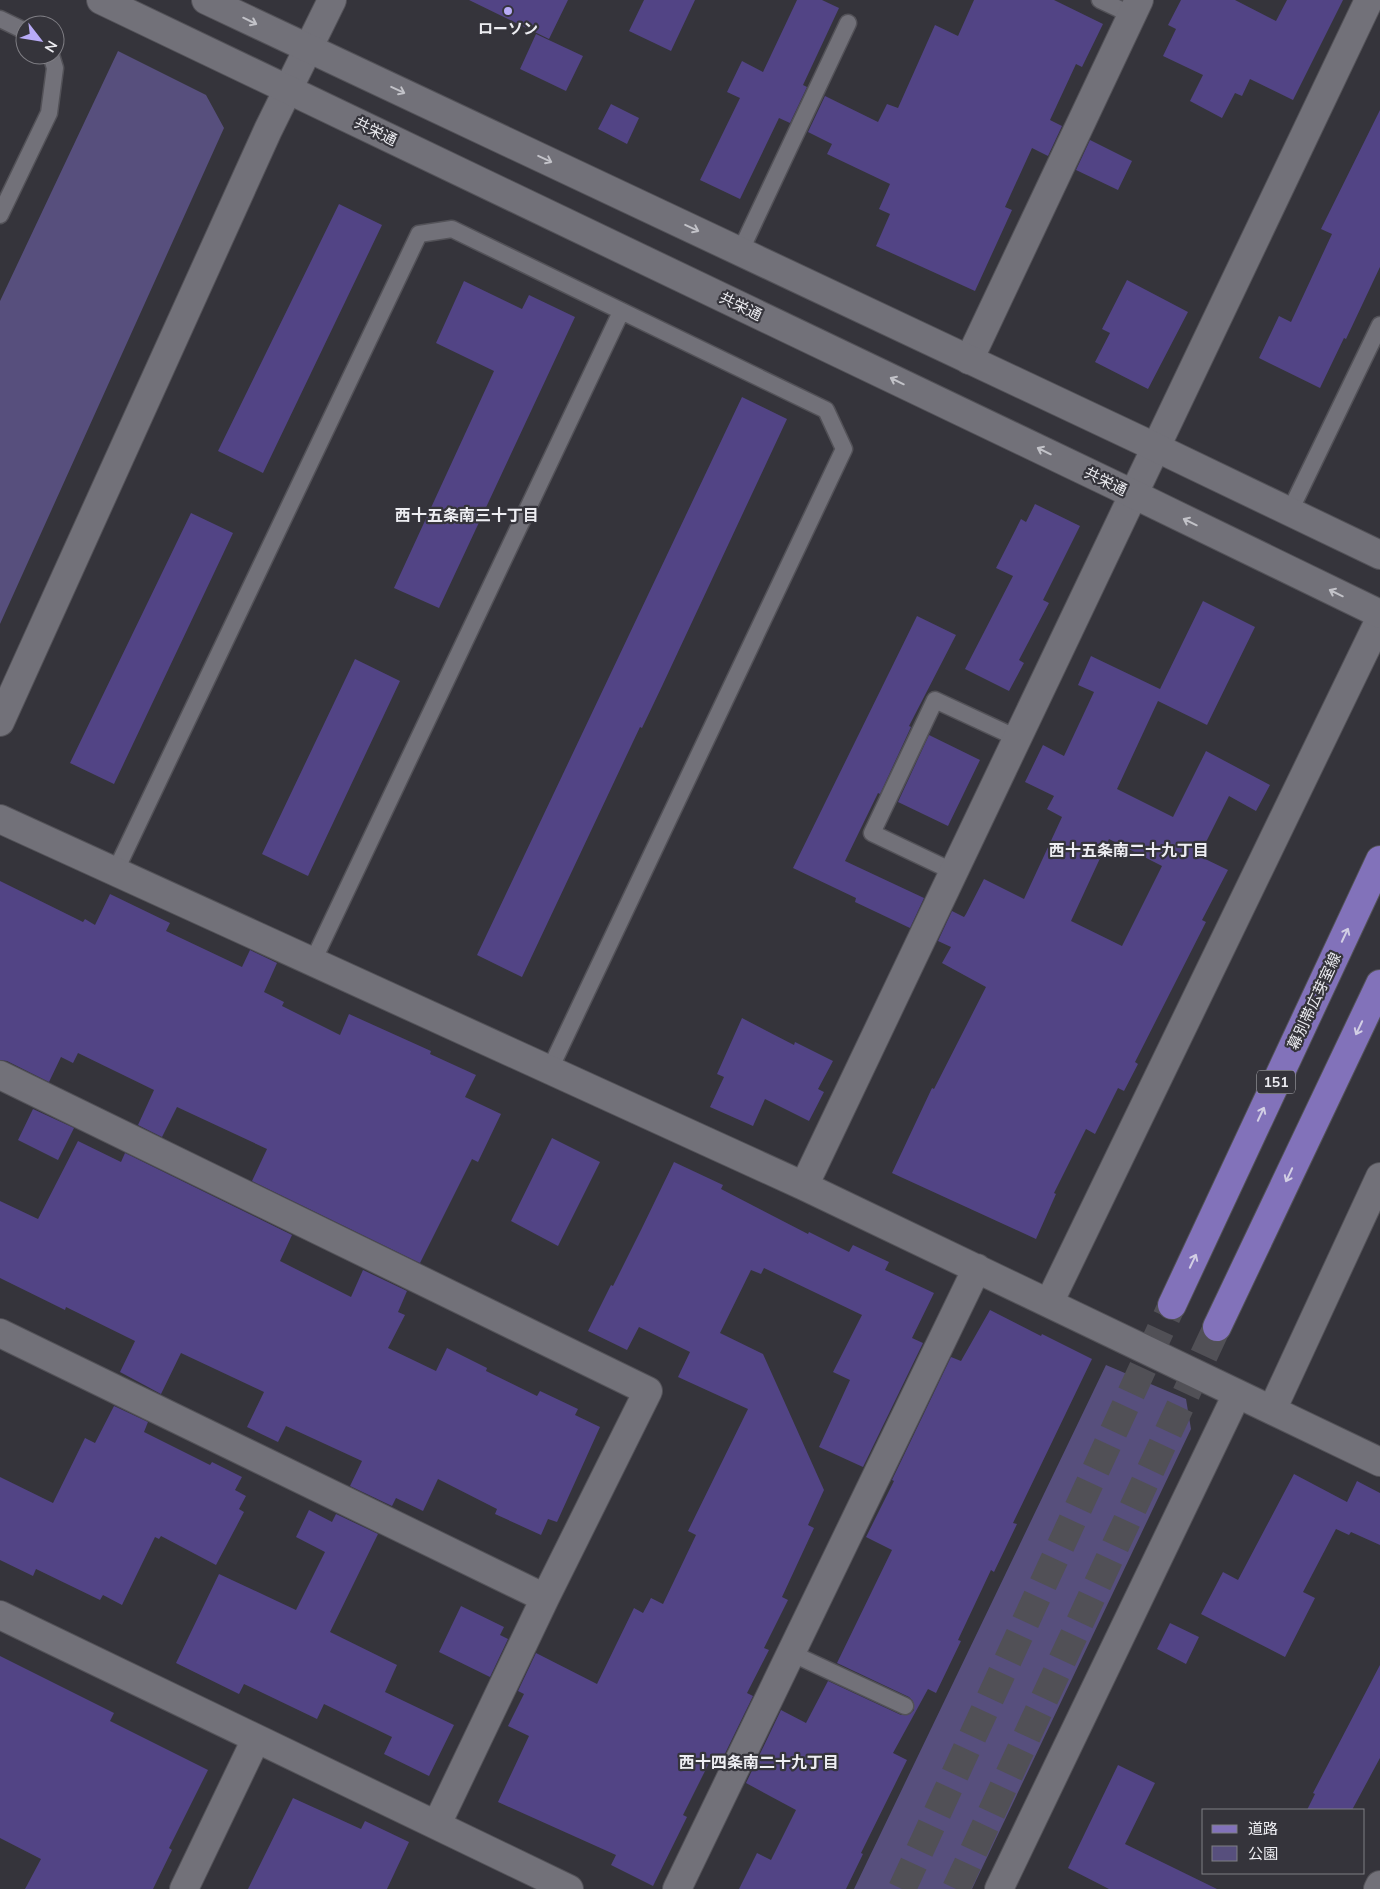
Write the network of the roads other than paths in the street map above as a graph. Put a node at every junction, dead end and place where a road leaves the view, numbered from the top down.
1 (102, 0) edge
2 (206, 0) edge
3 (332, 0) edge
4 (1100, 0) edge
5 (1369, 0) edge
6 (1136, 7) edge
7 (0, 19) edge
8 (848, 23) dead end
9 (15, 26) edge
10 (308, 48) junction
11 (54, 65) edge
12 (288, 88) junction
13 (0, 215) edge
14 (740, 252) junction
15 (621, 312) junction
16 (1380, 325) edge
17 (969, 360) junction
18 (1155, 447) junction
19 (1133, 494) junction
20 (1290, 511) junction
21 (1380, 555) edge
22 (1380, 614) edge
23 (1380, 619) edge
24 (0, 722) edge
25 (1017, 738) junction
26 (0, 819) edge
27 (1380, 860) edge
28 (116, 870) junction
29 (954, 872) junction
30 (313, 961) junction
31 (1380, 984) edge
32 (550, 1069) junction
33 (0, 1076) edge
34 (1380, 1177) edge
35 (804, 1186) junction
36 (977, 1268) junction
37 (1049, 1303) junction
38 (1172, 1305) tunnel mouth
39 (1217, 1327) tunnel mouth
40 (0, 1333) edge
41 (1237, 1394) junction
42 (1272, 1410) junction
43 (1380, 1462) edge
44 (546, 1598) junction
45 (0, 1615) edge
46 (791, 1653) junction
47 (905, 1706) dead end
48 (256, 1739) junction
49 (437, 1824) junction
50 (1380, 1885) edge
51 (184, 1889) edge
52 (569, 1889) edge
53 (677, 1889) edge
54 (999, 1889) edge
55 (1378, 1889) edge

1 - 12 street, 共栄通
2 -> 10 street
3 - 10 street
4 - 6 lane
5 - 18 street
6 - 17 street
7 - 9 lane
8 - 14 lane
10 - 12 street
10 -> 14 street
11 - 13 lane
19 -> 12 street, 共栄通
12 - 24 street
14 - 17 street
15 - 28 lane
15 - 30 lane
15 - 32 lane
16 - 20 lane
17 - 18 street
18 - 19 street
18 - 20 street
22 -> 19 street, 共栄通
19 - 25 street
20 - 21 street
23 - 37 street
25 - 29 street
25 - 29 lane
26 - 28 street
38 -> 27 main road, 幕別帯広芽室線 / 151
28 - 30 street
29 - 35 street
30 - 32 street
31 -> 39 main road
32 - 35 street
33 - 44 street
34 - 42 street
35 - 36 street
36 - 37 street
36 - 46 street
37 - 41 street
40 - 44 street
41 - 42 street
41 - 54 street
42 - 43 street
44 - 49 street
45 - 48 street
46 - 47 lane
46 - 53 street
48 - 49 street
48 - 51 street
49 - 52 street
50 - 55 street

